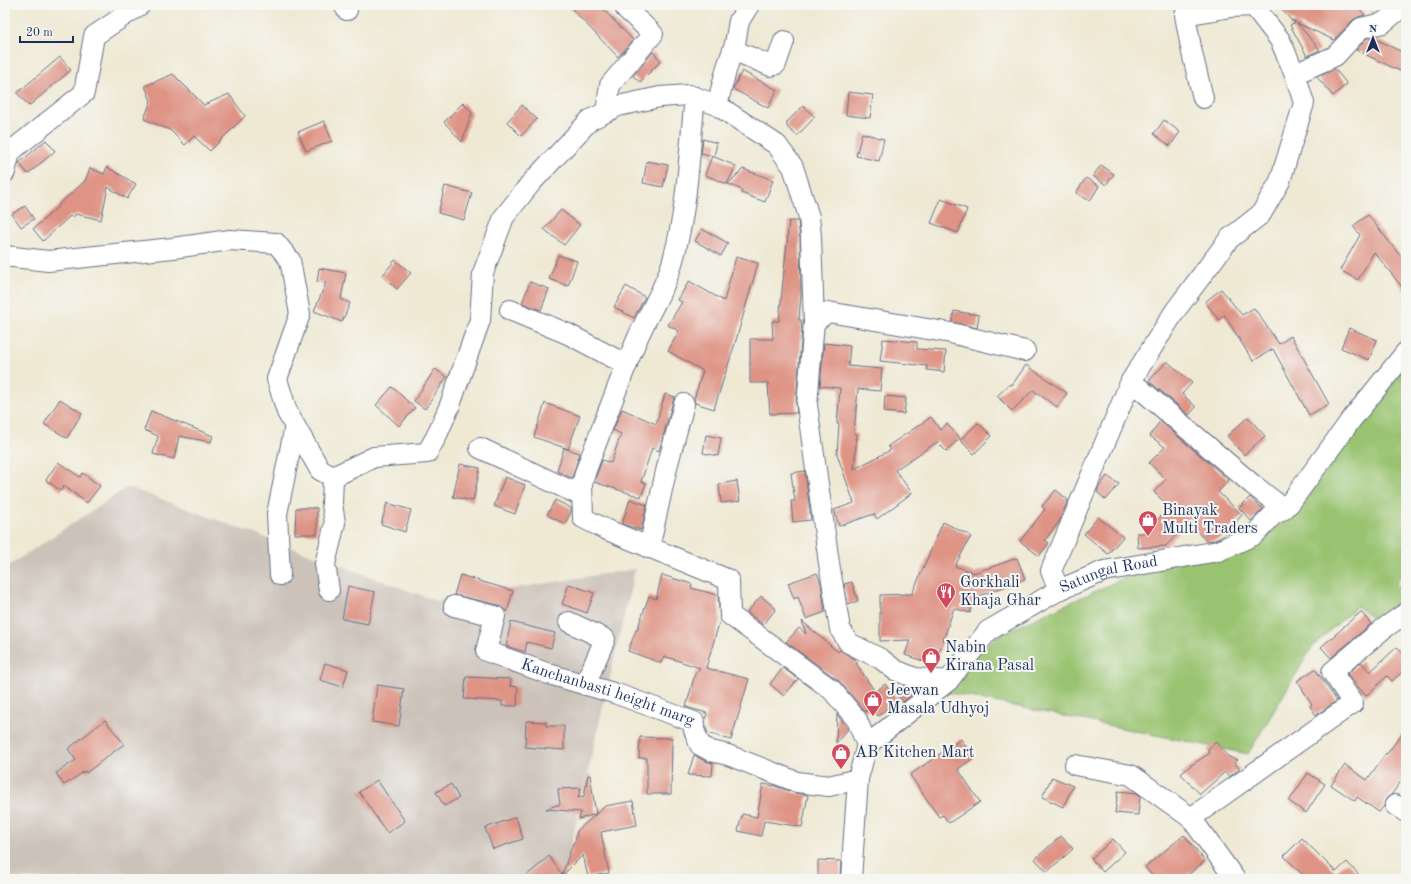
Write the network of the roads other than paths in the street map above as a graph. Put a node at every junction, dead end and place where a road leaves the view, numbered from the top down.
1 (140, 5) edge
2 (630, 5) edge
3 (749, 5) edge
4 (1253, 5) edge
5 (1404, 5) edge
6 (784, 41) dead end
7 (733, 50) junction
8 (1295, 74) junction
9 (695, 97) junction
10 (1203, 98) dead end
11 (717, 105) junction
12 (606, 112) junction
13 (5, 172) edge
14 (5, 256) edge
15 (510, 310) dead end
16 (814, 322) junction
17 (1026, 351) dead end
18 (1406, 352) edge
19 (627, 365) junction
20 (1131, 381) junction
21 (684, 404) dead end
22 (295, 426) junction
23 (480, 448) dead end
24 (333, 477) junction
25 (582, 496) junction
26 (1284, 509) junction
27 (649, 548) junction
28 (280, 575) dead end
29 (329, 590) dead end
30 (1059, 590) junction
31 (454, 606) dead end
32 (1406, 613) edge
33 (569, 622) dead end
34 (948, 681) junction
35 (585, 685) junction
36 (867, 745) junction
37 (1075, 765) dead end
38 (858, 780) junction
39 (1191, 818) junction
40 (851, 879) edge
41 (1235, 879) edge

1 - 13 street
2 - 12 street
3 - 7 street
4 - 8 street
4 - 10 street
5 - 8 street
6 - 7 street
7 - 11 street
8 - 20 street
9 - 11 street
9 - 12 street
9 - 19 street
11 - 16 street
12 - 24 street
14 - 22 street
15 - 19 street
16 - 17 street
16 - 34 street
18 - 26 street, Satungal Road
19 - 25 street
20 - 26 street
20 - 30 street
21 - 27 street
22 - 24 street
22 - 28 street
23 - 25 street
24 - 29 street
25 - 27 street
26 - 30 street, Satungal Road
27 - 36 street
30 - 34 street, Satungal Road
31 - 35 street, Kanchanbasti height marg
32 - 39 street
33 - 35 street
34 - 36 street, Satungal Road
35 - 38 street, Kanchanbasti height marg
36 - 38 street
37 - 39 street
38 - 40 street
39 - 41 street

